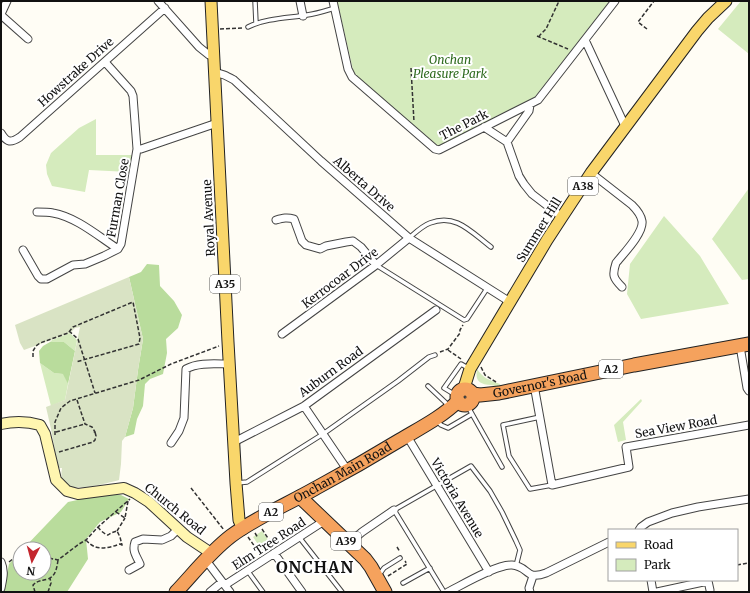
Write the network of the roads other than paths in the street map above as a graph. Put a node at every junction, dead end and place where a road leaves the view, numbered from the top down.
1 (7, 1) edge
2 (158, 1) edge
3 (211, 1) edge
4 (255, 1) edge
5 (300, 1) edge
6 (615, 1) edge
7 (726, 1) edge
8 (334, 5) edge
9 (165, 8) junction
10 (1, 15) edge
11 (303, 16) junction
12 (256, 23) junction
13 (248, 27) road end
14 (28, 39) dead end
15 (585, 40) junction
16 (213, 56) junction
17 (105, 62) junction
18 (214, 73) junction
19 (530, 105) junction
20 (217, 123) junction
21 (484, 127) junction
22 (626, 128) junction
23 (1, 133) edge
24 (507, 142) junction
25 (137, 149) junction
26 (591, 173) junction
27 (37, 212) dead end
28 (562, 217) junction
29 (276, 220) dead end
30 (409, 238) junction
31 (491, 247) dead end
32 (118, 249) junction
33 (23, 250) dead end
34 (376, 265) junction
35 (488, 287) junction
36 (622, 287) dead end
37 (510, 302) junction
38 (436, 310) dead end
39 (282, 334) dead end
40 (744, 345) edge
41 (435, 355) road end
42 (229, 364) junction
43 (471, 365) junction
44 (534, 385) junction
45 (428, 386) dead end
46 (749, 391) edge
47 (465, 400) junction
48 (304, 406) junction
49 (448, 410) junction
50 (540, 417) junction
51 (435, 419) junction
52 (1, 424) edge
53 (749, 425) edge
54 (323, 434) junction
55 (407, 436) junction
56 (234, 442) junction
57 (171, 443) dead end
58 (502, 468) dead end
59 (348, 471) junction
60 (236, 483) junction
61 (552, 485) junction
62 (438, 486) junction
63 (300, 497) junction
64 (749, 498) edge
65 (394, 510) junction
66 (324, 521) junction
67 (178, 529) junction
68 (640, 529) edge
69 (249, 533) junction
70 (299, 537) junction
71 (608, 542) edge
72 (348, 543) junction
73 (274, 553) junction
74 (208, 556) junction
75 (400, 558) dead end
76 (2, 564) edge
77 (516, 566) junction
78 (430, 568) junction
79 (129, 570) dead end
80 (247, 570) junction
81 (489, 572) junction
82 (377, 576) junction
83 (533, 576) junction
84 (651, 581) edge
85 (704, 581) edge
86 (708, 581) edge
87 (223, 583) junction
88 (403, 583) dead end
89 (1, 588) edge
90 (710, 590) dead end
91 (381, 591) edge
92 (176, 592) edge
93 (210, 592) edge
94 (230, 592) edge
95 (263, 592) edge
96 (302, 592) edge
97 (342, 592) edge
98 (444, 592) edge
99 (448, 592) edge
100 (530, 592) edge
101 (655, 592) edge

1 - 10 street
2 - 9 street
3 - 16 main road, Royal Avenue / A35
4 - 12 lane
5 - 11 street
6 - 15 street, The Park
7 - 22 main road, Summer Hill / A38
8 - 11 lane
8 - 21 street, The Park
9 - 16 street
9 - 17 street, Howstrake Drive
10 - 14 street
11 - 12 lane
12 - 13 lane
15 - 19 street, The Park
15 - 22 street
16 - 18 main road, Royal Avenue / A35
17 - 23 street, Howstrake Drive
17 - 25 street, Furman Close
18 - 20 main road, Royal Avenue / A35
18 - 30 street, Alberta Drive
19 - 21 street, The Park
19 - 24 street
20 - 25 street
20 - 42 main road, Royal Avenue / A35
21 - 24 street
22 - 26 main road, Summer Hill / A38
24 - 28 street
25 - 32 street, Furman Close
26 - 28 main road, Summer Hill / A38
26 - 36 street
27 - 32 street, Furman Close
28 - 37 main road, Summer Hill / A38
29 - 34 street
30 - 31 lane
30 - 34 street, Kerrocoar Drive
30 - 35 street, Alberta Drive
32 - 33 street, Furman Close
34 - 35 lane
34 - 39 street, Kerrocoar Drive
35 - 37 street, Alberta Drive
37 - 43 main road, Summer Hill / A38
38 - 48 street, Auburn Road
40 - 44 highway, Governor's Road / A2
40 - 46 street
41 - 54 lane
42 - 56 main road, Royal Avenue / A35
42 - 57 street
43 - 47 main road, Summer Hill / A38
43 - 47 lane
44 - 47 highway, Governor's Road / A2
44 - 50 street
45 - 49 lane
47 - 49 highway, Onchan Main Road / A2
47 - 51 lane
47 - 58 lane
48 - 54 street
48 - 56 street, Auburn Road
49 - 51 highway, Onchan Main Road / A2
50 - 61 street
50 - 61 lane
51 - 55 highway, Onchan Main Road / A2
52 - 67 main road, Church Road
53 - 61 street, Sea View Road
54 - 59 street
54 - 60 lane
55 - 59 highway, Onchan Main Road / A2
55 - 62 street, Victoria Avenue
56 - 60 main road, Royal Avenue / A35
59 - 63 highway, Onchan Main Road / A2
60 - 69 main road, Royal Avenue / A35
62 - 65 lane
62 - 77 lane
62 - 81 street, Victoria Avenue
63 - 66 highway, A39
63 - 69 highway, Onchan Main Road / A2
64 - 68 street
65 - 72 street
65 - 78 lane
66 - 70 street, Elm Tree Road
66 - 72 highway, A39
67 - 74 main road, Church Road
67 - 79 street
69 - 74 highway, Onchan Main Road / A2
70 - 73 street, Elm Tree Road
70 - 97 lane
71 - 83 street
72 - 82 highway, A39
73 - 80 street, Elm Tree Road
73 - 96 street
74 - 87 street
74 - 92 highway, Onchan Main Road / A2
75 - 82 lane
76 - 89 street
77 - 81 street
77 - 83 street
78 - 88 lane
78 - 98 lane
80 - 87 street, Elm Tree Road
80 - 95 lane
81 - 99 street
82 - 91 highway, A39
83 - 100 street
84 - 101 street
85 - 101 street
86 - 90 street
87 - 93 street, Elm Tree Road
87 - 94 street

